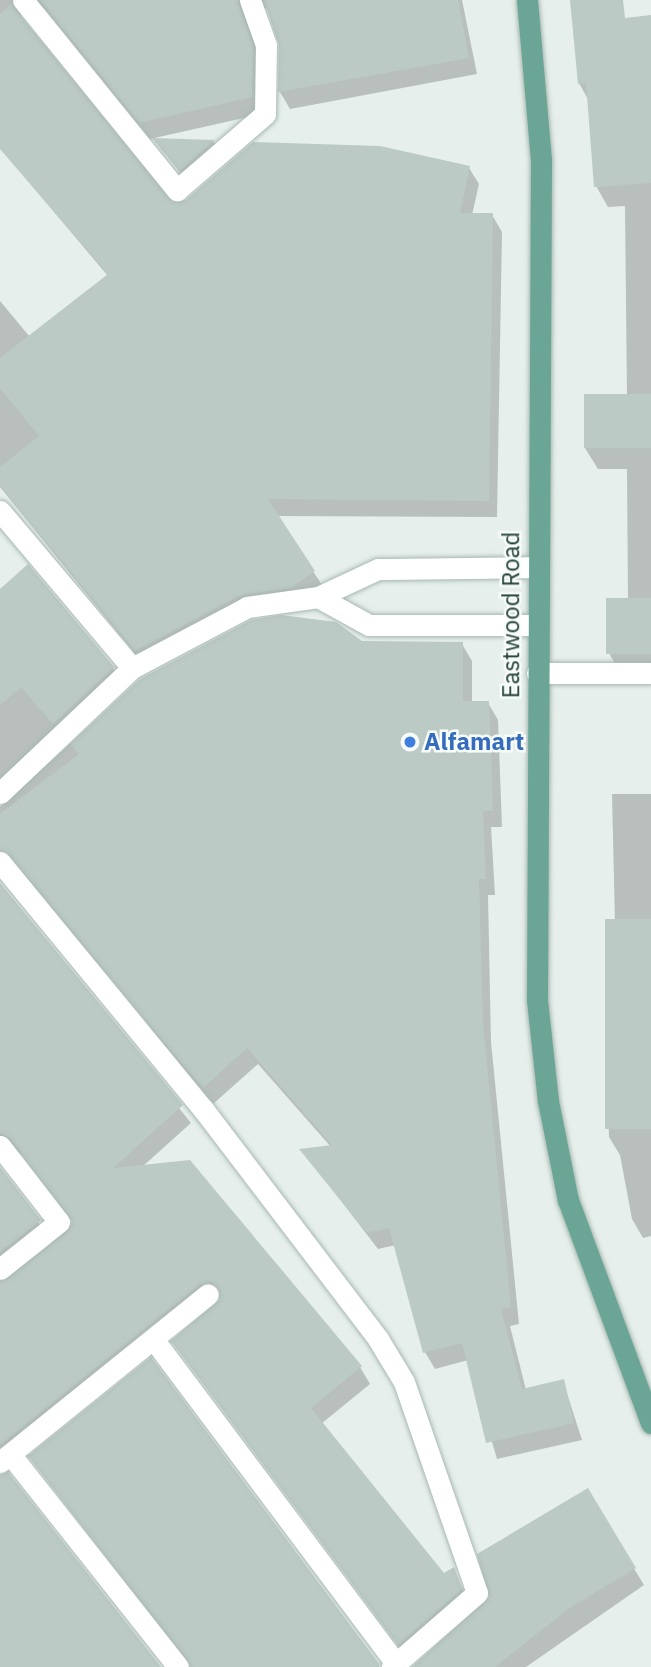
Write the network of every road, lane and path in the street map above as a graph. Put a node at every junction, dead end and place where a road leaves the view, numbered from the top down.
1 (23, 0) edge
2 (250, 0) edge
3 (527, 0) edge
4 (0, 511) edge
5 (537, 567) junction
6 (318, 597) junction
7 (537, 625) junction
8 (132, 668) junction
9 (537, 673) junction
10 (651, 673) edge
11 (0, 793) edge
12 (0, 862) edge
13 (0, 1146) edge
14 (0, 1269) edge
15 (208, 1294) dead end
16 (154, 1339) junction
17 (651, 1423) edge
18 (5, 1458) edge
19 (394, 1665) edge
20 (178, 1667) edge

1 - 2 street
3 - 5 main road, Eastwood Road
4 - 8 street
5 - 6 street
5 - 7 main road, Eastwood Road
6 - 7 street
6 - 8 street
7 - 9 main road, Eastwood Road
8 - 11 street
9 - 10 street
9 - 17 main road, Eastwood Road
12 - 19 street
13 - 14 street
15 - 16 street
16 - 18 street
16 - 19 street
18 - 20 street

